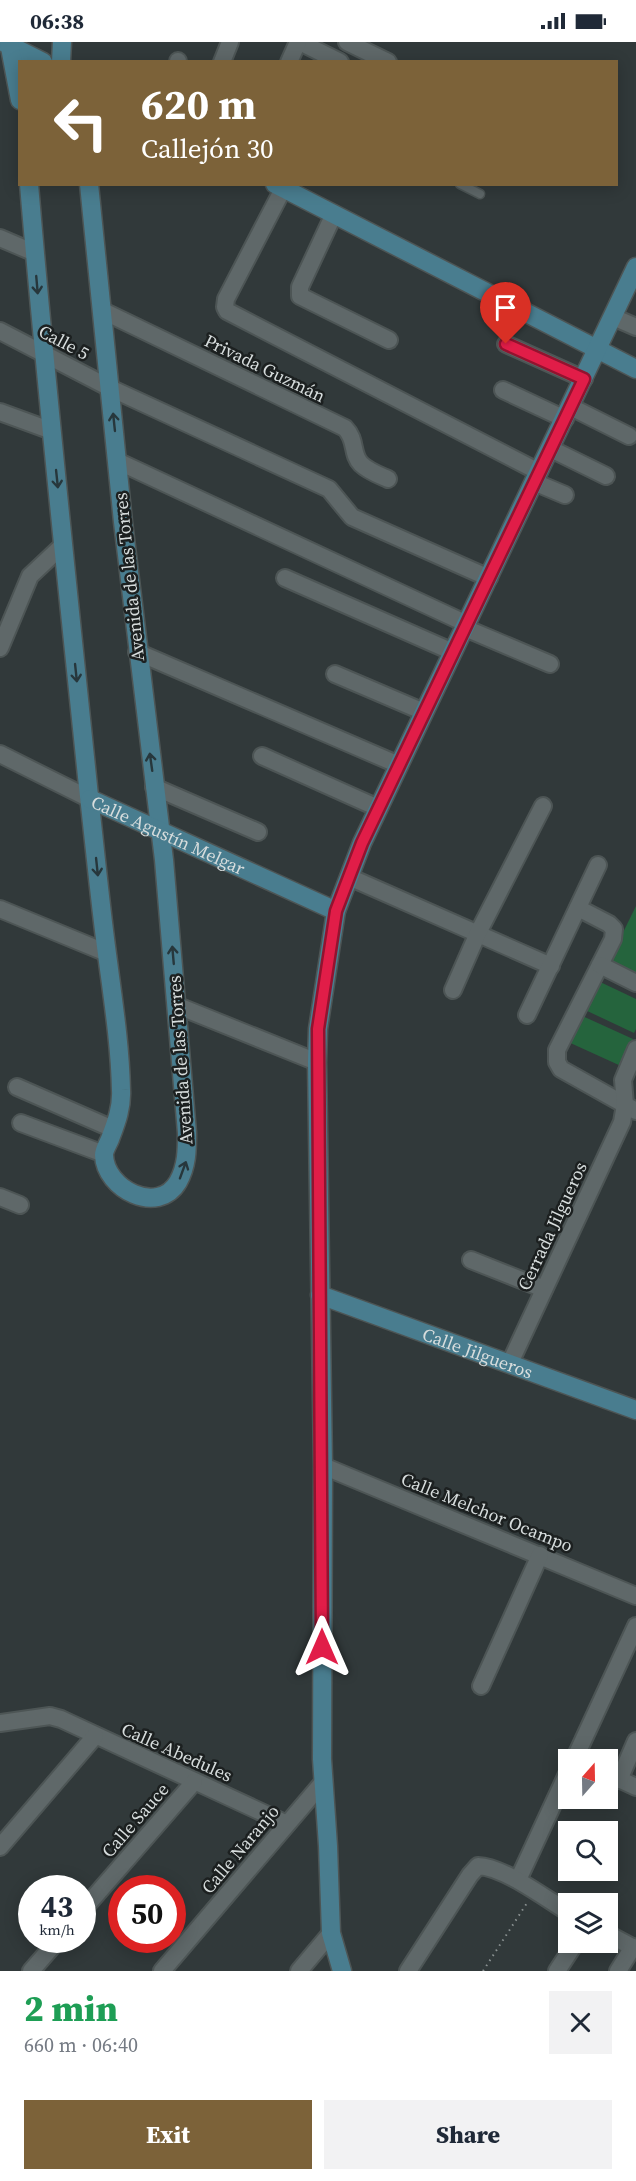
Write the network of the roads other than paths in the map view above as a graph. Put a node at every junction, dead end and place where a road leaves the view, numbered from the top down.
1 (62, 42) edge
2 (230, 42) edge
3 (299, 42) edge
4 (347, 42) edge
5 (5, 45) edge
6 (39, 60) edge
7 (61, 60) edge
8 (223, 60) edge
9 (290, 60) edge
10 (336, 60) edge
11 (384, 60) edge
12 (18, 93) edge
13 (29, 186) edge
14 (89, 186) edge
15 (464, 186) edge
16 (279, 187) edge
17 (480, 194) dead end
18 (334, 214) junction
19 (0, 238) edge
20 (35, 253) junction
21 (634, 277) edge
22 (103, 311) junction
23 (613, 317) junction
24 (636, 327) edge
25 (0, 331) edge
26 (389, 340) dead end
27 (506, 344) dead end
28 (598, 351) junction
29 (43, 353) junction
30 (636, 369) edge
31 (584, 379) junction
32 (110, 388) junction
33 (503, 390) dead end
34 (0, 412) edge
35 (568, 413) junction
36 (52, 431) junction
37 (629, 436) dead end
38 (551, 448) junction
39 (117, 461) junction
40 (606, 476) dead end
41 (537, 477) junction
42 (388, 479) dead end
43 (565, 495) dead end
44 (63, 544) junction
45 (285, 578) dead end
46 (489, 578) junction
47 (466, 626) junction
48 (0, 648) edge
49 (137, 652) junction
50 (453, 652) junction
51 (549, 664) dead end
52 (335, 674) dead end
53 (424, 712) junction
54 (0, 754) edge
55 (262, 756) dead end
56 (399, 765) junction
57 (154, 787) junction
58 (90, 799) junction
59 (543, 806) dead end
60 (378, 808) junction
61 (160, 832) junction
62 (258, 832) dead end
63 (598, 865) dead end
64 (349, 877) junction
65 (578, 908) junction
66 (0, 910) edge
67 (336, 911) junction
68 (478, 933) junction
69 (107, 953) junction
70 (600, 965) junction
71 (551, 966) junction
72 (636, 983) edge
73 (453, 990) dead end
74 (178, 1006) junction
75 (527, 1015) dead end
76 (636, 1049) edge
77 (317, 1062) junction
78 (16, 1087) dead end
79 (631, 1108) edge
80 (21, 1123) dead end
81 (113, 1129) junction
82 (104, 1154) junction
83 (0, 1197) edge
84 (20, 1205) dead end
85 (471, 1260) dead end
86 (544, 1289) junction
87 (320, 1295) junction
88 (510, 1362) junction
89 (636, 1410) edge
90 (322, 1466) junction
91 (540, 1555) junction
92 (636, 1596) edge
93 (636, 1626) edge
94 (481, 1686) dead end
95 (0, 1724) edge
96 (95, 1736) junction
97 (636, 1741) edge
98 (579, 1749) edge
99 (618, 1769) edge
100 (618, 1779) edge
101 (324, 1780) junction
102 (194, 1782) junction
103 (636, 1787) edge
104 (558, 1794) edge
105 (287, 1824) junction
106 (0, 1847) edge
107 (518, 1880) junction
108 (96, 1895) edge
109 (558, 1906) edge
110 (331, 1933) junction
111 (618, 1939) edge
112 (634, 1948) edge
113 (47, 1953) edge
114 (569, 1953) edge
115 (31, 1971) edge
116 (162, 1971) edge
117 (299, 1971) edge
118 (342, 1971) edge
119 (408, 1971) edge
120 (557, 1971) edge
121 (618, 1971) edge

1 - 7 main road
2 - 8 street
3 - 9 street
3 - 10 street
4 - 11 street
5 - 6 main road
5 - 12 main road
13 - 20 main road
14 - 22 main road, Avenida de las Torres
15 - 17 lane
16 - 18 main road
16 - 41 street
18 - 26 street
18 - 28 main road
19 - 20 street
20 -> 29 main road
21 - 23 main road
22 - 32 main road, Avenida de las Torres
22 - 42 street, Privada Guzmán
23 - 24 street
23 - 28 main road
25 - 29 street, Calle 5
27 - 31 street
28 - 30 main road
28 - 31 main road
29 - 32 street, Calle 5
29 - 36 main road
31 - 35 main road
39 -> 32 main road, Avenida de las Torres
32 - 46 street, Calle 5
33 - 35 street
34 - 36 street
35 - 37 street
35 - 38 main road
36 -> 44 main road
38 - 40 street
38 - 41 main road
39 - 47 street
39 - 49 main road, Avenida de las Torres
41 - 43 street
41 - 46 main road
44 - 48 street
44 -> 58 main road
45 - 50 street
46 - 47 main road
47 - 50 main road
47 - 51 street
49 - 56 street
57 -> 49 main road, Avenida de las Torres
50 - 53 main road
52 - 53 street
53 - 56 main road
54 - 58 street, Calle Agustín Melgar
55 - 60 street
56 - 60 main road
57 - 61 main road, Avenida de las Torres
57 - 62 street
58 - 61 main road, Calle Agustín Melgar
58 -> 69 main road
59 - 68 street
60 - 64 main road
61 - 67 main road, Calle Agustín Melgar
74 -> 61 main road, Avenida de las Torres
63 - 65 street
64 - 67 main road
64 - 68 street
65 - 70 street
65 - 71 street
66 - 69 street
67 - 77 main road
68 - 71 street
68 - 73 street
69 - 81 main road
70 - 72 street
70 - 79 street
71 - 75 street
74 - 77 street
82 -> 74 main road, Avenida de las Torres
76 - 79 street, Cerrada Jilgueros
77 - 87 main road
78 - 81 street
79 - 86 street, Cerrada Jilgueros
80 - 82 street
81 - 82 main road
83 - 84 street
85 - 86 street
86 - 88 street, Cerrada Jilgueros
87 - 88 main road, Calle Jilgueros
87 - 90 main road
88 - 89 main road, Calle Jilgueros
90 - 91 street, Calle Melchor Ocampo
90 - 101 main road
91 - 92 street, Calle Melchor Ocampo
91 - 94 street
93 - 98 street
95 - 96 street, Calle Abedules
96 - 102 street, Calle Abedules
96 - 106 street
97 - 99 street
100 - 103 street
101 - 105 street, Calle Naranjo
101 - 110 main road
102 - 105 street, Calle Abedules
102 - 108 street, Calle Sauce
104 - 107 street
105 - 116 street, Calle Naranjo
107 - 109 street
107 - 119 street
110 - 117 street
110 - 118 main road
111 - 112 street
112 - 121 street
113 - 115 street
114 - 120 street

